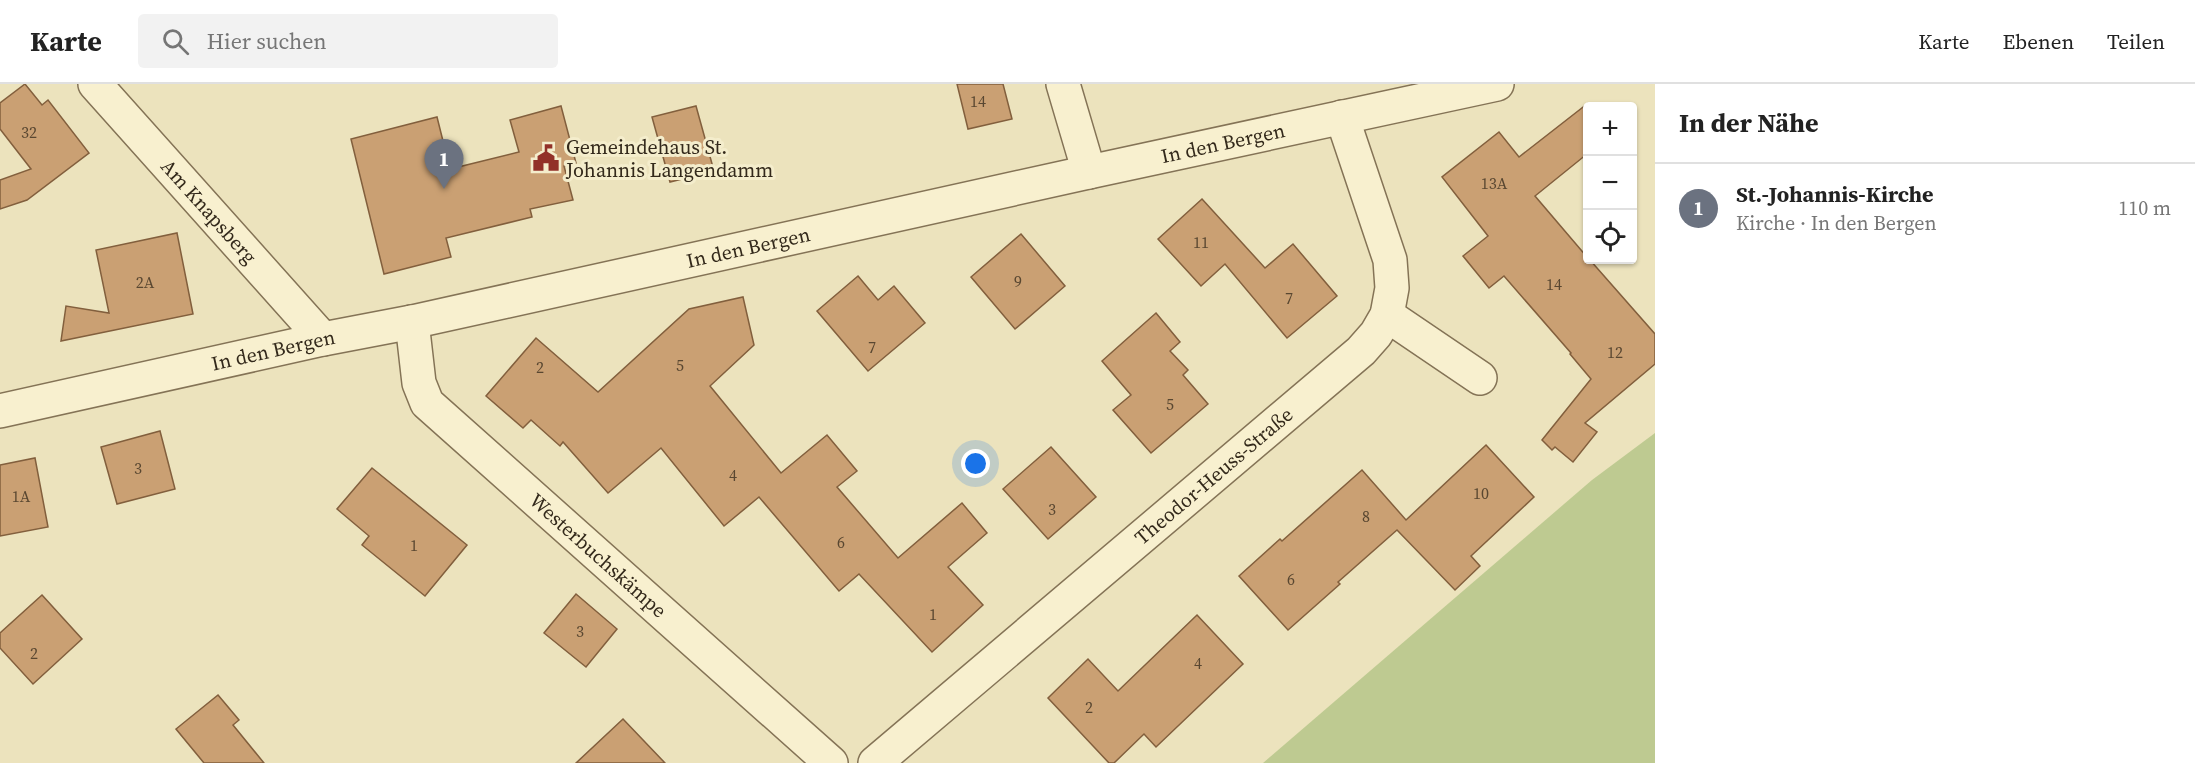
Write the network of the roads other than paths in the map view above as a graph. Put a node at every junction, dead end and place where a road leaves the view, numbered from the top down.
1 (95, 84) edge
2 (1063, 84) edge
3 (1497, 84) edge
4 (1342, 117) junction
5 (1089, 172) junction
6 (1387, 315) junction
7 (412, 322) junction
8 (323, 339) junction
9 (1480, 378) dead end
10 (0, 411) edge
11 (831, 763) edge
12 (875, 763) edge

1 - 8 street, Am Knapsberg
2 - 5 street
3 - 4 street, In den Bergen
4 - 5 street, In den Bergen
4 - 6 street, Theodor-Heuss-Straße
5 - 7 street, In den Bergen
6 - 9 street
6 - 12 street, Theodor-Heuss-Straße
7 - 8 street, In den Bergen
7 - 11 street, Westerbuchskämpe
8 - 10 street, In den Bergen

